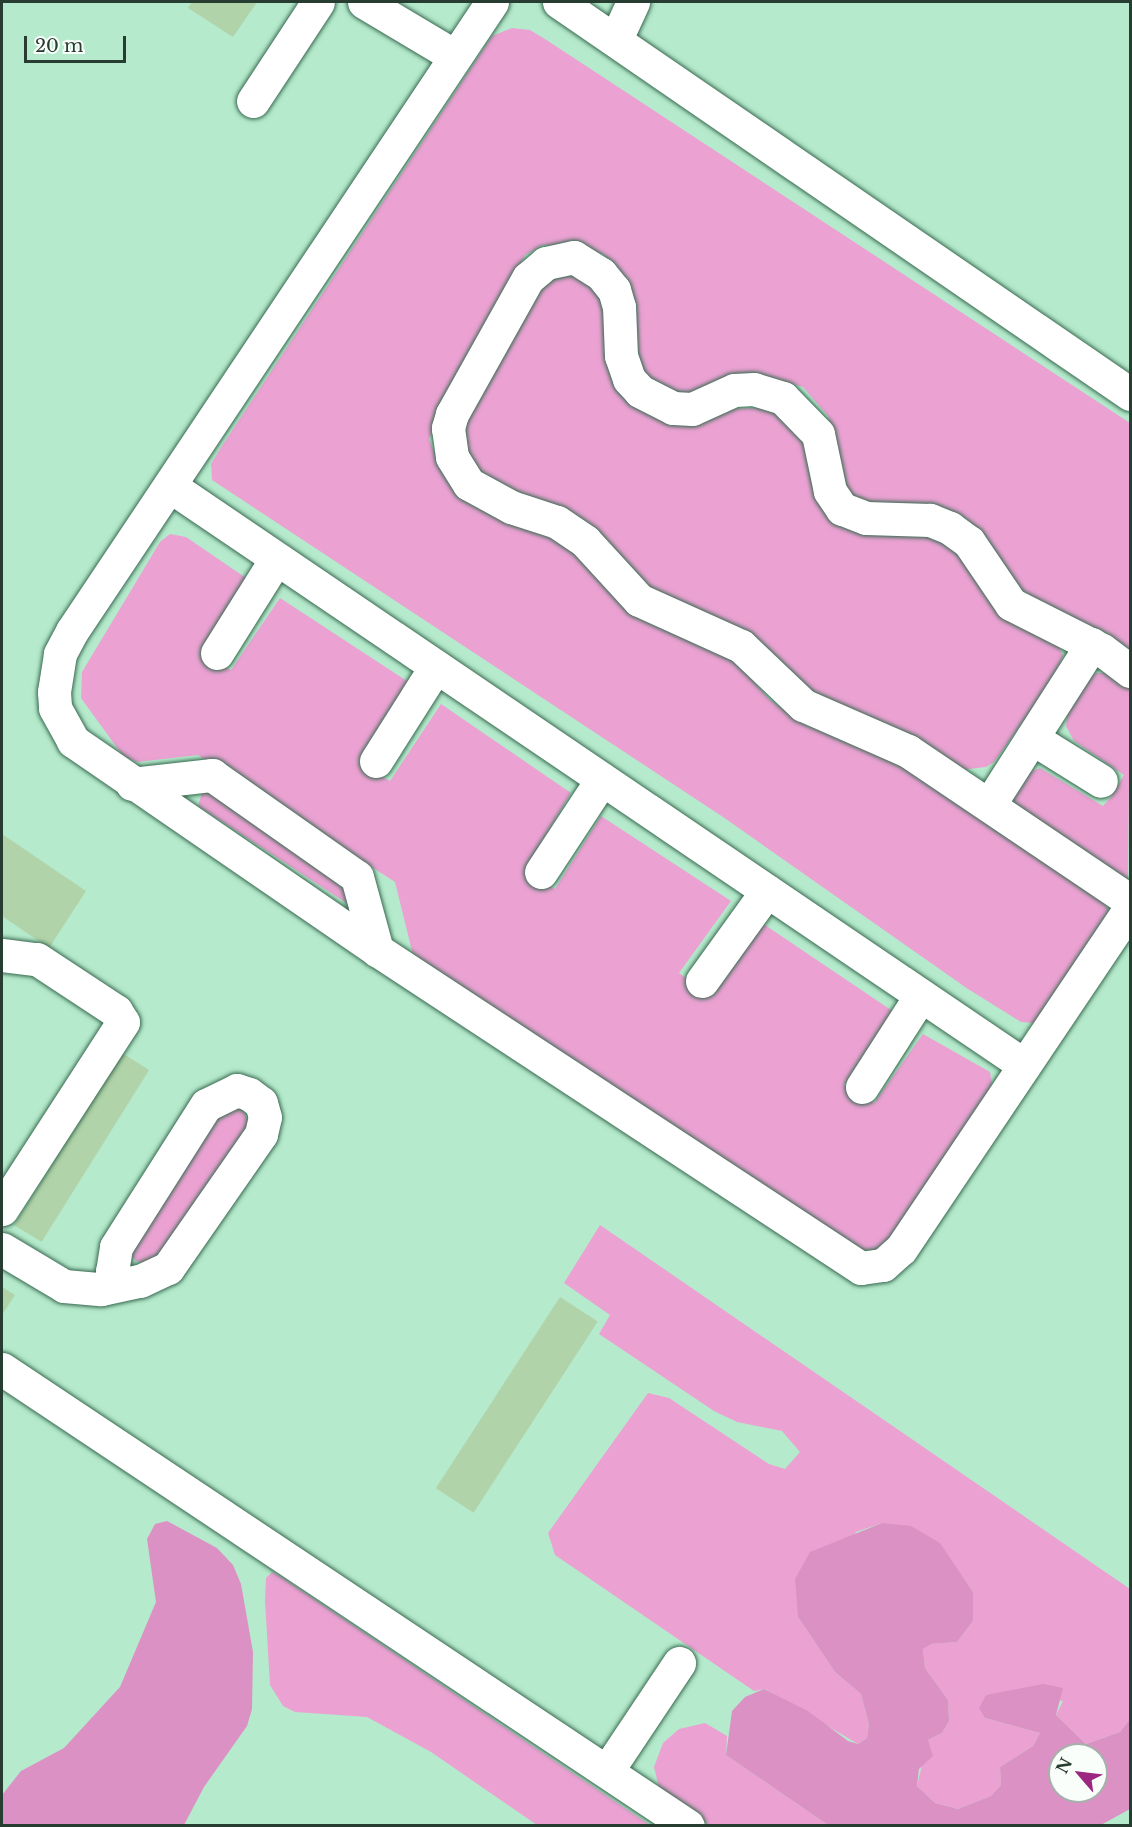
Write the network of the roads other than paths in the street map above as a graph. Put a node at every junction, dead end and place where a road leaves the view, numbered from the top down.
1 (318, 2) edge
2 (364, 2) edge
3 (492, 2) edge
4 (558, 2) edge
5 (633, 2) edge
6 (616, 39) junction
7 (453, 55) junction
8 (253, 101) dead end
9 (1131, 393) edge
10 (170, 486) junction
11 (276, 559) junction
12 (1092, 644) junction
13 (217, 653) dead end
14 (436, 666) junction
15 (1131, 671) edge
16 (1032, 738) junction
17 (376, 760) dead end
18 (602, 779) junction
19 (1101, 781) dead end
20 (132, 784) junction
21 (989, 805) junction
22 (541, 872) dead end
23 (767, 891) junction
24 (1131, 901) edge
25 (1131, 908) edge
26 (377, 950) junction
27 (2, 955) edge
28 (702, 981) dead end
29 (921, 995) junction
30 (1024, 1065) junction
31 (862, 1087) dead end
32 (2, 1209) edge
33 (2, 1249) edge
34 (120, 1281) junction
35 (2, 1369) edge
36 (680, 1663) dead end
37 (607, 1772) junction
38 (688, 1826) edge

1 - 8 lane
2 - 7 lane
3 - 7 lane
4 - 6 lane
5 - 6 lane
6 - 9 lane
7 - 10 lane
10 - 11 lane
10 - 20 lane
11 - 13 lane
11 - 14 lane
12 - 15 lane
12 - 16 lane
12 - 21 lane
14 - 17 lane
14 - 18 lane
16 - 19 lane
16 - 21 lane
18 - 22 lane
18 - 23 lane
20 - 26 lane
20 - 26 lane
21 - 24 lane
23 - 28 lane
23 - 29 lane
25 - 30 lane
26 - 30 lane
27 - 32 lane
29 - 30 lane
29 - 31 lane
33 - 34 lane
34 - 34 lane
35 - 37 lane
36 - 37 lane
37 - 38 lane

